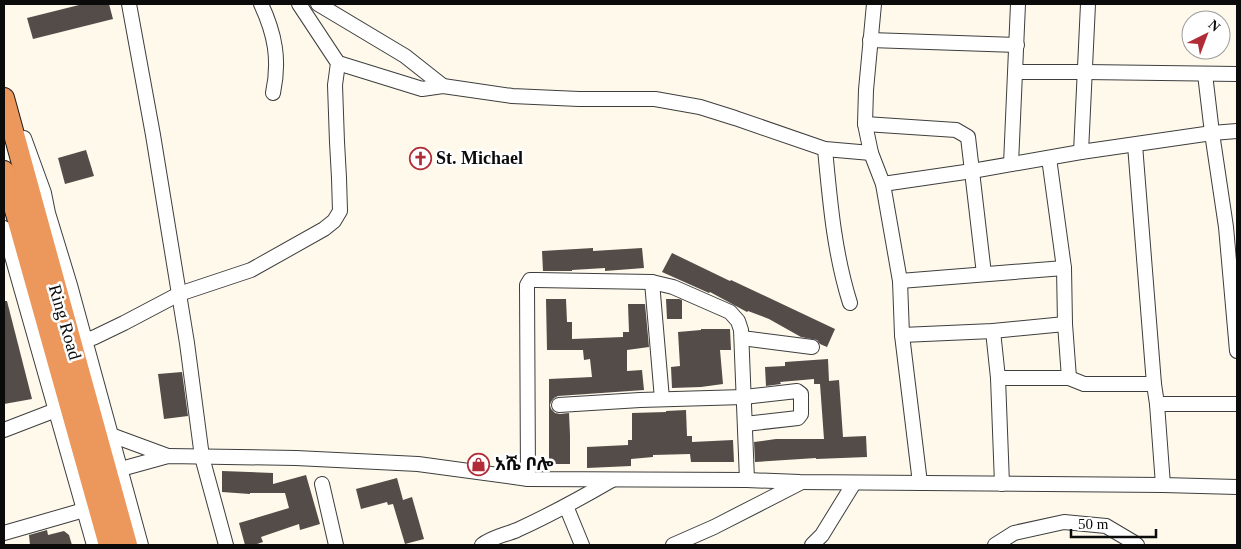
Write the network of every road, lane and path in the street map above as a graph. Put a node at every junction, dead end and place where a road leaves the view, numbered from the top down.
1 (129, 4) edge
2 (261, 4) edge
3 (299, 4) edge
4 (318, 4) edge
5 (874, 4) edge
6 (1018, 4) edge
7 (1088, 4) edge
8 (870, 40) junction
9 (1016, 45) junction
10 (338, 63) junction
11 (1016, 72) junction
12 (1085, 72) junction
13 (1205, 74) junction
14 (1237, 74) edge
15 (443, 86) junction
16 (4, 91) edge
17 (273, 93) dead end
18 (4, 98) edge
19 (865, 124) junction
20 (1237, 131) edge
21 (1212, 133) junction
22 (1135, 145) junction
23 (825, 149) junction
24 (871, 152) junction
25 (1081, 152) junction
26 (1049, 158) junction
27 (1011, 164) junction
28 (4, 171) edge
29 (972, 172) junction
30 (883, 184) junction
31 (4, 228) edge
32 (1064, 268) junction
33 (984, 274) junction
34 (900, 281) junction
35 (652, 282) junction
36 (179, 294) junction
37 (850, 303) dead end
38 (1065, 324) junction
39 (994, 331) junction
40 (902, 334) junction
41 (742, 338) junction
42 (85, 341) junction
43 (812, 347) dead end
44 (1237, 350) edge
45 (998, 378) junction
46 (1069, 378) junction
47 (1154, 384) junction
48 (744, 397) junction
49 (662, 399) junction
50 (1157, 404) junction
51 (1237, 404) edge
52 (560, 405) dead end
53 (56, 410) junction
54 (745, 424) junction
55 (4, 430) edge
56 (111, 435) junction
57 (168, 456) junction
58 (202, 457) junction
59 (120, 469) junction
60 (528, 479) junction
61 (613, 480) junction
62 (747, 480) junction
63 (800, 482) junction
64 (854, 483) junction
65 (920, 483) junction
66 (322, 484) dead end
67 (1002, 484) junction
68 (1163, 485) junction
69 (1237, 487) edge
70 (566, 506) junction
71 (84, 510) junction
72 (4, 534) edge
73 (94, 545) edge
74 (109, 545) edge
75 (127, 545) edge
76 (142, 545) edge
77 (226, 545) edge
78 (336, 545) edge
79 (482, 545) edge
80 (582, 545) edge
81 (674, 545) edge
82 (812, 545) edge
83 (995, 545) edge
84 (1137, 545) edge

1 - 36 street
2 - 17 street
3 - 10 street
4 - 15 street
5 - 8 street
6 - 9 street
7 - 12 street
8 - 9 street
8 - 19 street
9 - 11 street
10 - 15 street
10 - 36 street
11 - 12 street
11 - 27 street
12 - 13 street
12 - 25 street
13 - 14 street
13 - 21 street
15 - 23 street
16 - 42 street
18 - 75 highway, Ring Road
19 - 24 street
19 - 29 street
20 - 21 street
21 - 22 street
21 - 44 street
22 - 25 street
22 - 47 street
23 - 24 street
23 - 37 street
24 - 30 street
25 - 26 street
26 - 27 street
26 - 32 street
27 - 29 street
28 - 74 highway, Ring Road
29 - 30 street
29 - 33 street
30 - 34 street
31 - 53 street
32 - 33 street
32 - 38 street
33 - 34 street
34 - 40 street
35 - 41 street
35 - 49 street
35 - 60 street
36 - 42 street
36 - 58 street
38 - 39 street
38 - 46 street
39 - 40 street
39 - 45 street
40 - 65 street
41 - 43 street
41 - 48 street
42 - 56 street
45 - 46 street
45 - 67 street
46 - 47 street
47 - 50 street
48 - 49 street
48 - 54 street
48 - 54 street
49 - 52 street
50 - 51 street
50 - 68 street
53 - 55 street
53 - 71 street
54 - 62 street
56 - 57 street
56 - 59 street
57 - 58 street
57 - 59 street
58 - 60 street
58 - 77 street
59 - 76 street
60 - 61 street
61 - 62 street
61 - 70 street
62 - 63 street
63 - 64 street
63 - 81 street
64 - 65 street
64 - 82 street
65 - 67 street
66 - 78 street
67 - 68 street
68 - 69 street
70 - 79 street
70 - 80 street
71 - 72 street
71 - 73 street
83 - 84 street

